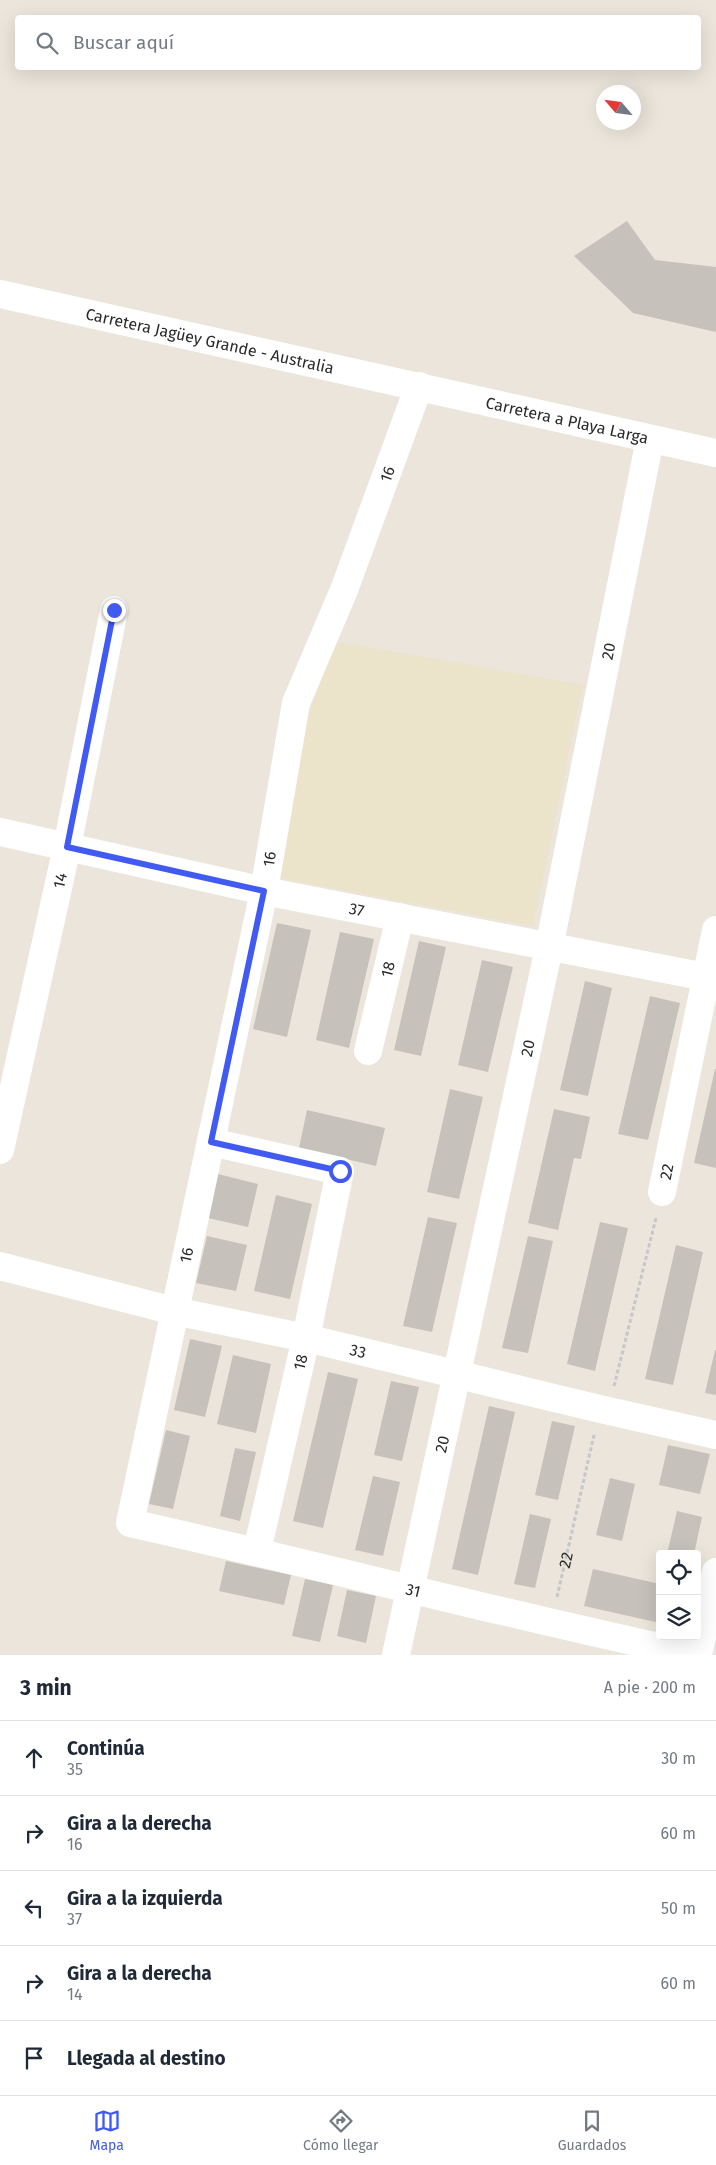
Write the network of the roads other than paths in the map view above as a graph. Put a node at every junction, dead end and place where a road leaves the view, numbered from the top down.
1 (0, 294) edge
2 (419, 386) junction
3 (650, 439) junction
4 (716, 453) edge
5 (114, 610) dead end
6 (0, 832) edge
7 (67, 847) junction
8 (264, 891) junction
9 (400, 917) junction
10 (716, 930) edge
11 (549, 948) junction
12 (711, 978) edge
13 (368, 1051) dead end
14 (211, 1142) junction
15 (0, 1150) edge
16 (662, 1192) road end
17 (0, 1266) edge
18 (174, 1310) junction
19 (306, 1338) junction
20 (456, 1375) junction
21 (716, 1435) edge
22 (130, 1523) joint
23 (256, 1551) junction
24 (716, 1572) edge
25 (409, 1588) junction
26 (396, 1655) edge
27 (697, 1655) edge

1 - 2 street, Carretera Jagüey Grande - Australia
2 - 3 street, Carretera a Playa Larga
2 - 8 street, 16
3 - 4 street, Carretera a Playa Larga
3 - 11 street, 20
5 - 7 street, 14
6 - 7 street, 37
7 - 8 street, 37
7 - 15 street, 14
8 - 9 street, 37
8 - 14 street, 16
9 - 11 street, 37
9 - 13 street, 18
10 - 12 street, 22
11 - 12 street, 37
11 - 20 street, 20
12 - 16 street, 22
14 - 18 street, 16
14 - 19 street, 18
17 - 18 street, 33
18 - 19 street, 33
18 - 22 street, 16
19 - 20 street, 33
19 - 23 street, 18
20 - 21 street, 33
20 - 25 street, 20
22 - 23 street, 31
23 - 25 street, 31
24 - 27 street
25 - 26 street, 20
25 - 27 street, 31

